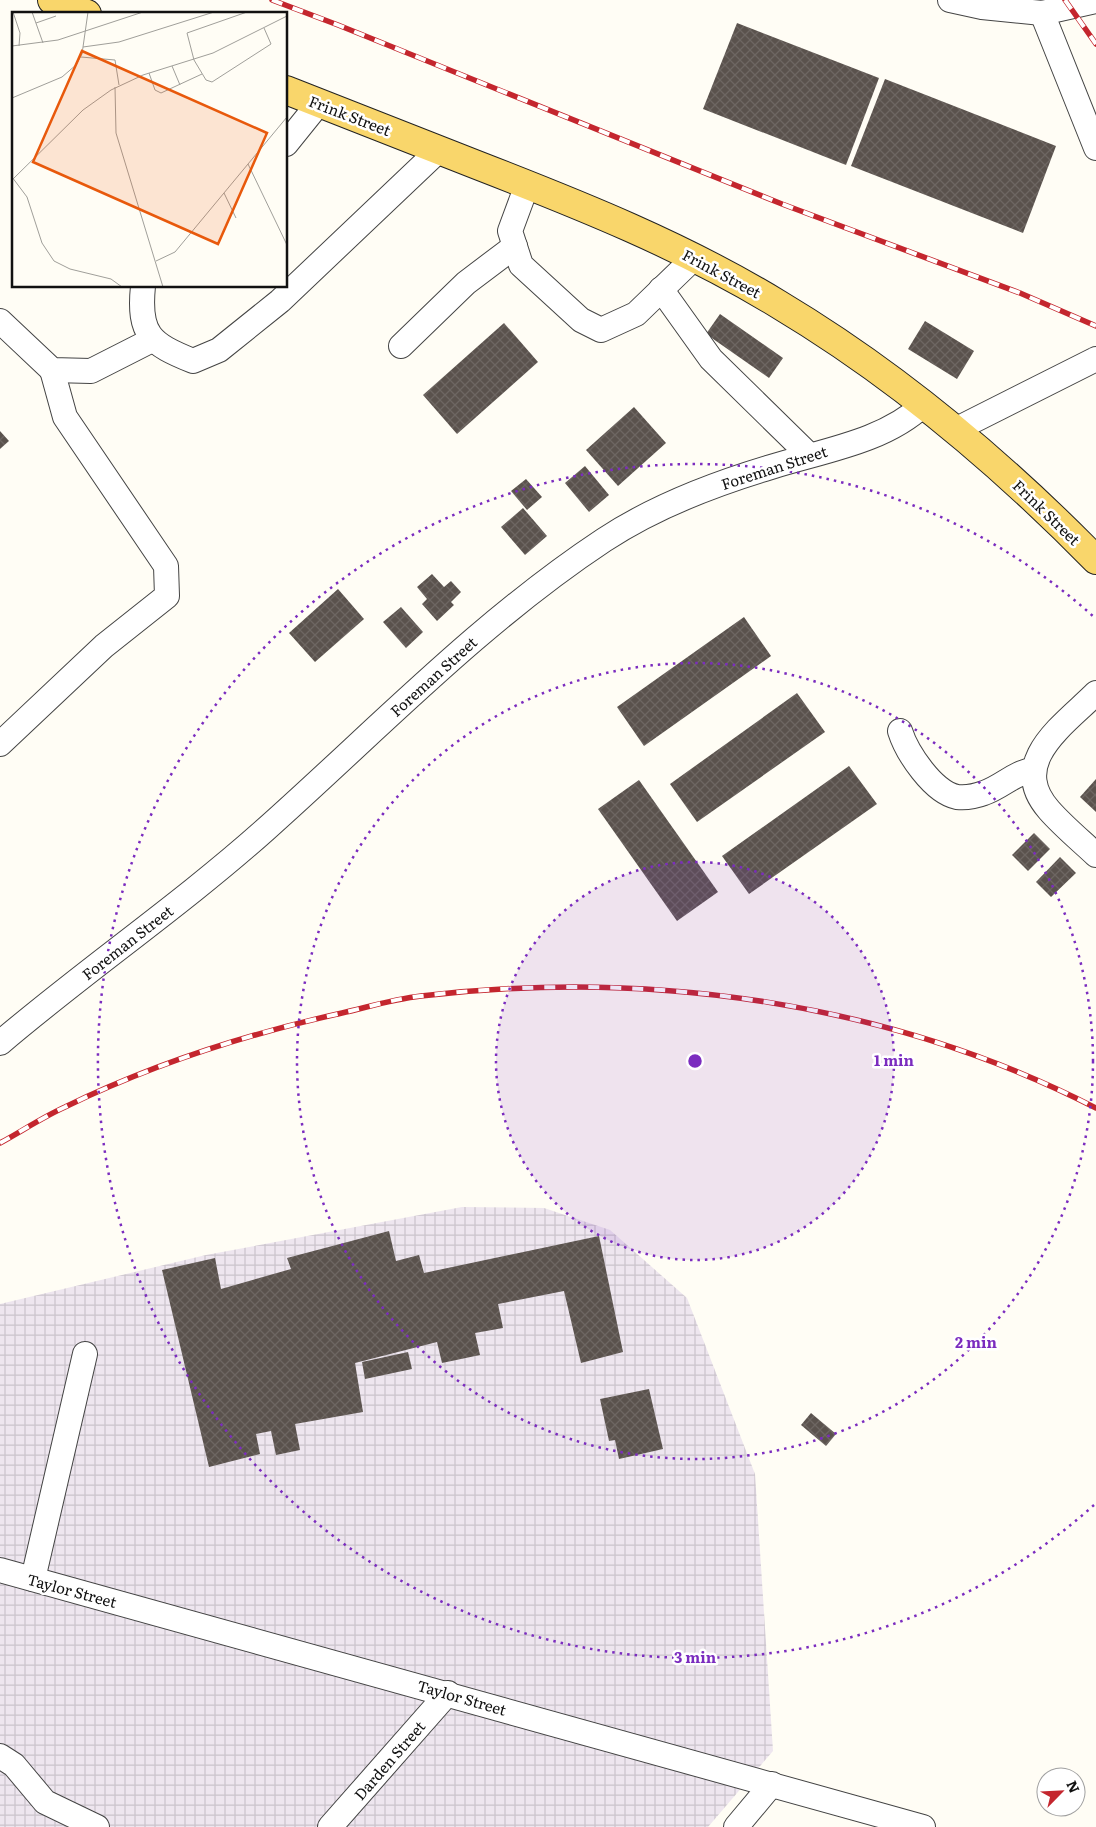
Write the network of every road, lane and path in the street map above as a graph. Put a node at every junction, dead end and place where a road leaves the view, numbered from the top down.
1 (52, 0) edge
2 (950, 0) edge
3 (1096, 1) edge
4 (82, 12) edge
5 (1042, 13) junction
6 (288, 91) edge
7 (319, 103) junction
8 (288, 142) edge
9 (1096, 148) edge
10 (439, 150) junction
11 (527, 185) junction
12 (515, 246) junction
13 (694, 258) junction
14 (143, 288) edge
15 (661, 289) junction
16 (0, 322) edge
17 (152, 340) junction
18 (401, 346) dead end
19 (1096, 359) edge
20 (52, 370) junction
21 (922, 405) junction
22 (954, 430) junction
23 (809, 455) junction
24 (1096, 560) edge
25 (1096, 693) edge
26 (900, 731) dead end
27 (0, 744) edge
28 (1033, 770) junction
29 (1096, 855) edge
30 (0, 1044) edge
31 (85, 1354) dead end
32 (0, 1570) edge
33 (33, 1579) junction
34 (448, 1693) junction
35 (0, 1756) edge
36 (772, 1784) junction
37 (97, 1827) edge
38 (330, 1827) edge
39 (736, 1827) edge
40 (923, 1827) edge

1 - 4 main road
2 - 5 street
3 - 5 street
5 - 9 street
6 - 7 main road, Frink Street
7 - 8 street
7 - 10 main road, Frink Street
10 - 11 main road, Frink Street
10 - 17 street
11 - 12 street
11 - 13 main road, Frink Street
12 - 15 street
12 - 18 street
13 - 15 street
13 - 21 main road, Frink Street
14 - 17 street
15 - 23 street
16 - 20 street
17 - 20 street
19 - 22 street
20 - 27 street
21 - 22 main road, Frink Street
21 - 23 street, Foreman Street
22 - 24 main road, Frink Street
23 - 30 street, Foreman Street
25 - 28 street
26 - 28 street
28 - 29 street
31 - 33 street
32 - 33 street, Taylor Street
33 - 34 street, Taylor Street
34 - 36 street, Taylor Street
34 - 38 street, Darden Street
35 - 37 street
36 - 39 street
36 - 40 street, Taylor Street

